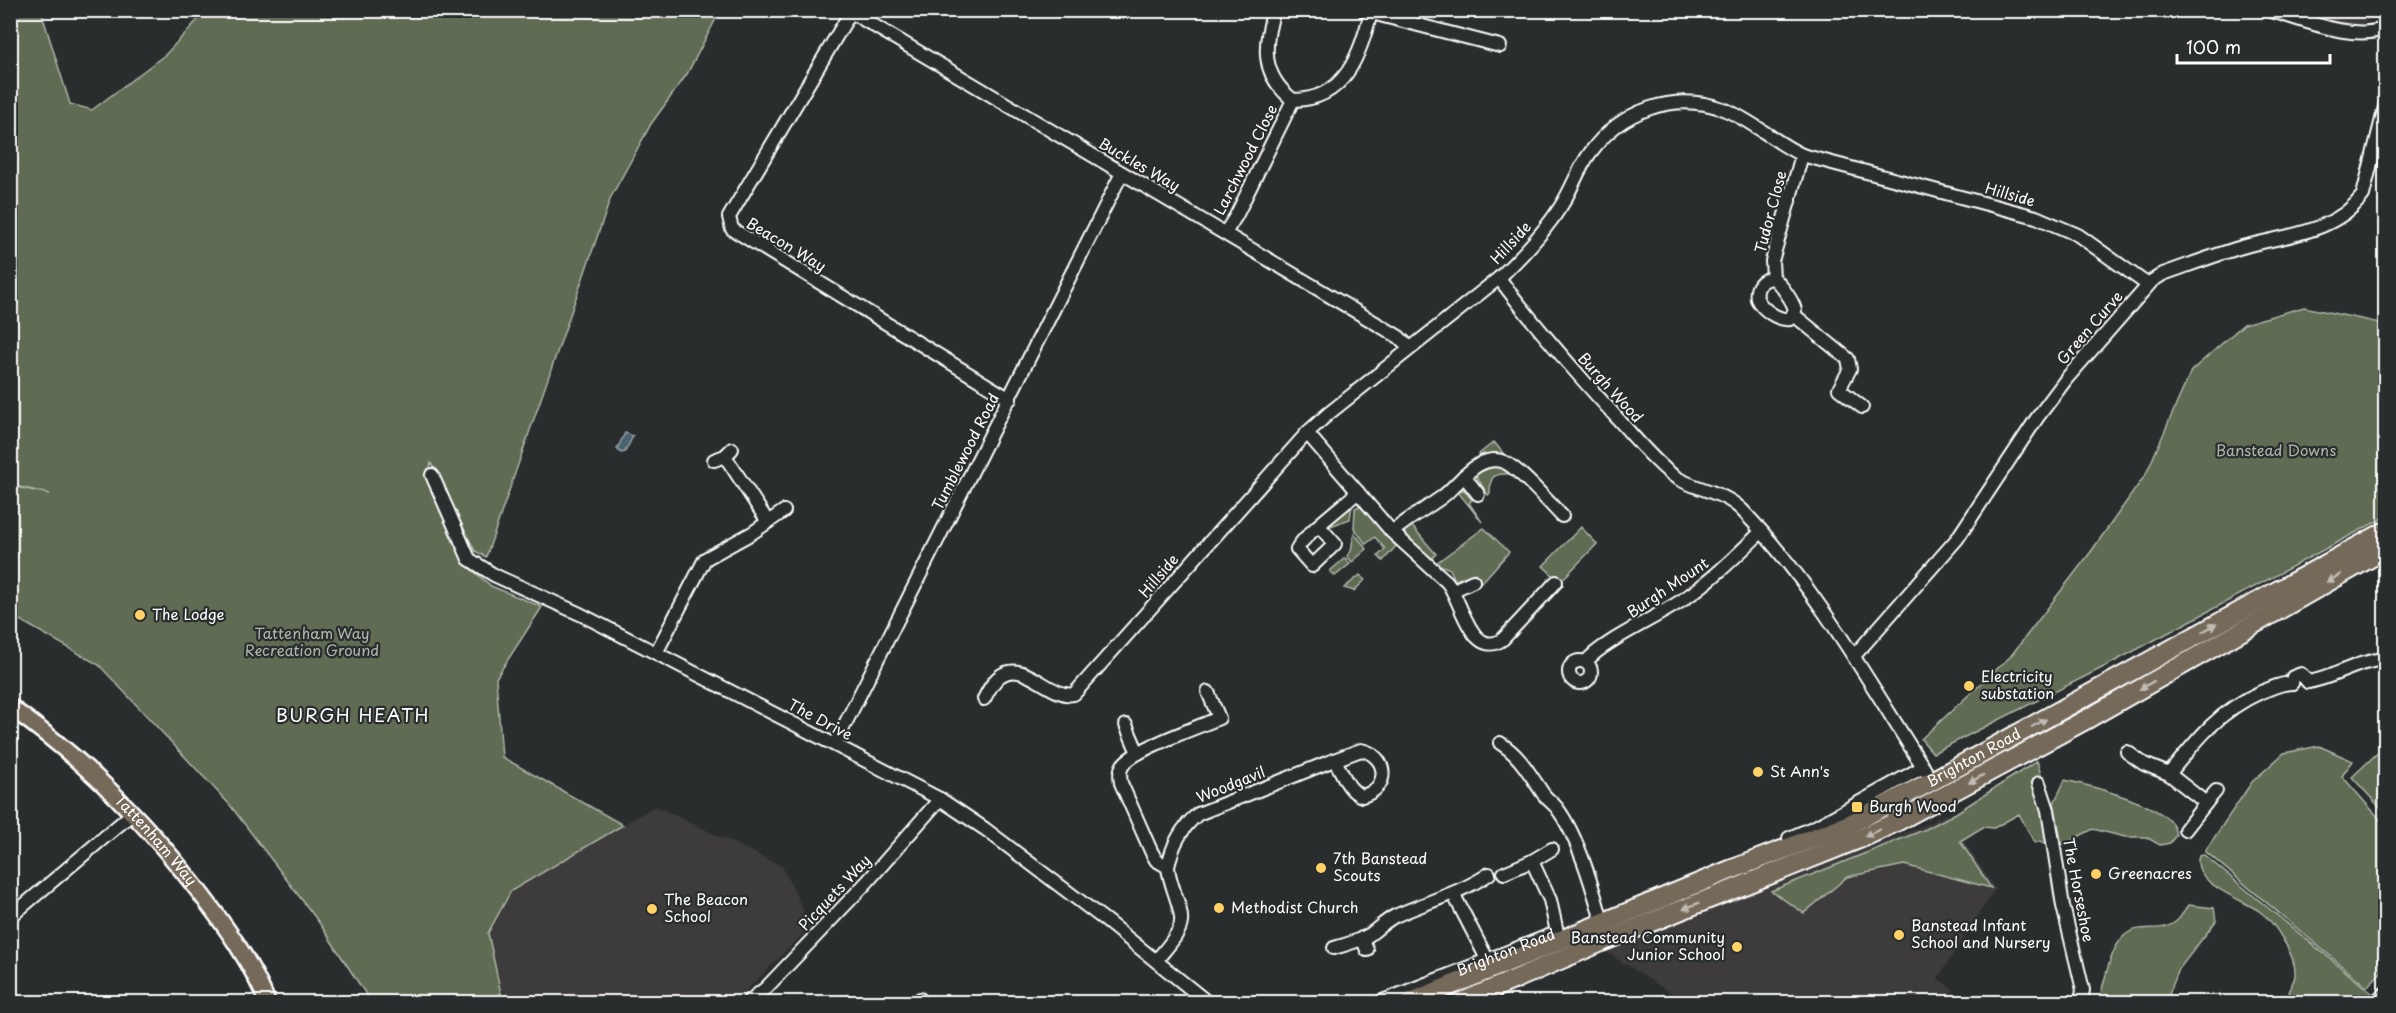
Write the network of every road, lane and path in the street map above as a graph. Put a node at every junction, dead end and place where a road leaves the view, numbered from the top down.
1 (1274, 10) edge
2 (2268, 10) edge
3 (851, 11) edge
4 (1367, 12) edge
5 (2313, 16) edge
6 (2385, 28) edge
7 (1500, 46) dead end
8 (1293, 100) junction
9 (2385, 103) edge
10 (1802, 154) junction
11 (1122, 172) junction
12 (1225, 233) junction
13 (1499, 278) junction
14 (1773, 278) junction
15 (2148, 285) junction
16 (1794, 315) junction
17 (1410, 348) junction
18 (1010, 399) junction
19 (1862, 407) dead end
20 (1307, 433) junction
21 (724, 455) dead end
22 (432, 474) dead end
23 (1464, 476) junction
24 (1358, 492) junction
25 (1478, 494) dead end
26 (784, 511) dead end
27 (1562, 516) dead end
28 (768, 522) junction
29 (1319, 526) dead end
30 (2385, 531) edge
31 (1392, 532) junction
32 (1761, 532) junction
33 (2385, 549) edge
34 (1473, 581) dead end
35 (1556, 582) dead end
36 (1454, 590) junction
37 (656, 652) junction
38 (1854, 656) junction
39 (2385, 659) edge
40 (1586, 662) dead end
41 (1208, 692) dead end
42 (984, 699) dead end
43 (10, 706) edge
44 (1126, 725) dead end
45 (1500, 743) dead end
46 (835, 744) junction
47 (2127, 752) dead end
48 (1134, 756) junction
49 (1334, 760) dead end
50 (1928, 774) junction
51 (2169, 774) junction
52 (2040, 783) dead end
53 (2216, 791) dead end
54 (940, 799) junction
55 (2206, 803) junction
56 (133, 813) junction
57 (2185, 830) dead end
58 (1552, 849) dead end
59 (1533, 861) junction
60 (1168, 867) junction
61 (1504, 873) dead end
62 (1489, 874) dead end
63 (1453, 893) junction
64 (1600, 914) junction
65 (10, 917) edge
66 (1557, 932) junction
67 (1334, 948) dead end
68 (1487, 959) junction
69 (1156, 961) junction
70 (2385, 995) edge
71 (265, 1002) edge
72 (748, 1002) edge
73 (1207, 1002) edge
74 (1380, 1002) edge
75 (1411, 1002) edge
76 (1462, 1002) edge
77 (2081, 1002) edge
78 (2378, 1002) edge

1 - 8 street, Larchwood Close
2 - 5 street
3 - 11 street, Buckles Way
3 - 18 street, Beacon Way
4 - 7 street, Larchwood Close
4 - 8 street, Larchwood Close
5 - 6 street
8 - 12 street, Larchwood Close
9 - 15 street, Green Curve
10 - 13 street, Hillside
10 - 14 street, Tudor Close
10 - 15 street, Hillside
11 - 12 street, Buckles Way
11 - 18 street, Tumblewood Road
12 - 17 street, Buckles Way
13 - 17 street, Hillside
13 - 32 street, Burgh Wood
14 - 16 street
14 - 16 street
15 - 38 street, Green Curve
16 - 19 street
17 - 20 street, Hillside
18 - 46 street, Tumblewood Road
20 - 24 street
20 - 42 street, Hillside
21 - 28 street
22 - 37 street, The Drive
23 - 25 street
23 - 27 street
23 - 31 street
24 - 29 street
24 - 31 street
26 - 28 street
28 - 37 street
50 -> 30 highway, Brighton Road
31 - 36 street
32 - 38 street, Burgh Wood
32 - 40 street, Burgh Mount
33 -> 76 highway, Brighton Road
34 - 36 street
35 - 36 street
37 - 46 street, The Drive
38 - 50 street, Burgh Wood
39 - 51 street
41 - 48 street
43 - 56 main road, Tattenham Way
44 - 48 street
45 - 64 street
46 - 54 street, The Drive
47 - 51 street
48 - 60 street
49 - 60 street, Woodgavil
50 - 64 street, Brighton Road
50 - 75 highway, Brighton Road
51 - 55 street
52 - 77 street, The Horseshoe
53 - 55 street
54 - 69 street, The Drive
54 - 72 street, Picquets Way
55 - 57 street
56 - 65 street
56 - 71 main road, Tattenham Way
58 - 59 street
59 - 61 street
59 - 66 street
60 - 69 street, Woodgavil
62 - 63 street
63 - 67 street
63 - 68 street
64 - 66 street, Brighton Road
66 - 68 street, Brighton Road
68 - 74 street, Brighton Road
69 - 73 street, The Drive
70 - 78 main road

